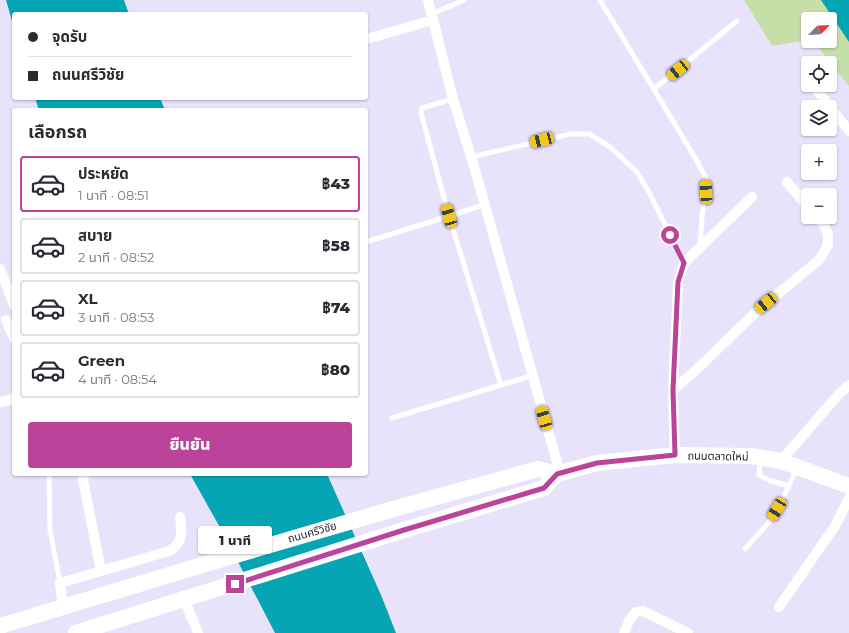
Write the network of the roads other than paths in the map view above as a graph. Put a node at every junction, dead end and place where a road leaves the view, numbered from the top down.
1 (428, 0) edge
2 (464, 0) edge
3 (600, 0) edge
4 (433, 17) junction
5 (737, 21) dead end
6 (368, 38) edge
7 (654, 90) junction
8 (818, 92) edge
9 (453, 99) junction
10 (825, 100) edge
11 (837, 116) edge
12 (849, 131) edge
13 (471, 157) junction
14 (787, 182) dead end
15 (752, 197) dead end
16 (801, 199) edge
17 (484, 205) junction
18 (449, 216) junction
19 (823, 224) edge
20 (368, 241) edge
21 (700, 246) junction
22 (684, 263) junction
23 (0, 269) edge
24 (12, 300) edge
25 (7, 320) edge
26 (12, 333) edge
27 (531, 376) junction
28 (849, 384) edge
29 (501, 385) junction
30 (673, 390) junction
31 (12, 399) edge
32 (0, 402) edge
33 (392, 418) dead end
34 (675, 455) junction
35 (761, 458) junction
36 (781, 461) junction
37 (797, 467) junction
38 (558, 474) junction
39 (49, 476) edge
40 (84, 476) edge
41 (789, 486) junction
42 (849, 486) edge
43 (849, 498) edge
44 (180, 517) dead end
45 (745, 549) dead end
46 (101, 571) junction
47 (60, 583) junction
48 (184, 599) junction
49 (63, 607) junction
50 (779, 607) dead end
51 (0, 626) edge
52 (76, 633) edge
53 (198, 633) edge
54 (624, 633) edge
55 (688, 633) edge

1 - 4 street
2 - 4 lane
3 - 7 lane
4 - 6 street
4 - 9 street
5 - 7 lane
7 - 21 lane
8 - 10 street
9 - 13 street
9 - 18 lane
11 - 12 street
13 - 17 street
13 - 22 lane
14 - 16 street
15 - 21 street
17 - 18 lane
17 - 27 street
18 - 20 lane
18 - 29 lane
19 - 30 street
21 - 22 street
22 - 30 street
23 - 24 street
25 - 26 street
27 - 29 lane
27 - 38 street
28 - 36 street
29 - 33 lane
30 - 34 street
31 - 32 street
34 - 35 main road, ถนนตลาดใหม่
34 - 38 main road, ถนนตลาดใหม่
35 - 36 main road, ถนนตลาดใหม่
35 - 41 lane
36 - 37 main road, ถนนตลาดใหม่
37 - 41 lane
37 - 42 main road, ถนนตลาดใหม่
38 - 48 main road
38 - 49 main road, ถนนศรีวิชัย
39 - 47 lane
40 - 46 street
41 - 45 lane
43 - 50 street
44 - 46 street
46 - 47 street
47 - 49 street
48 - 52 main road
48 - 53 street
49 - 51 main road, ถนนศรีวิชัย
54 - 55 street

